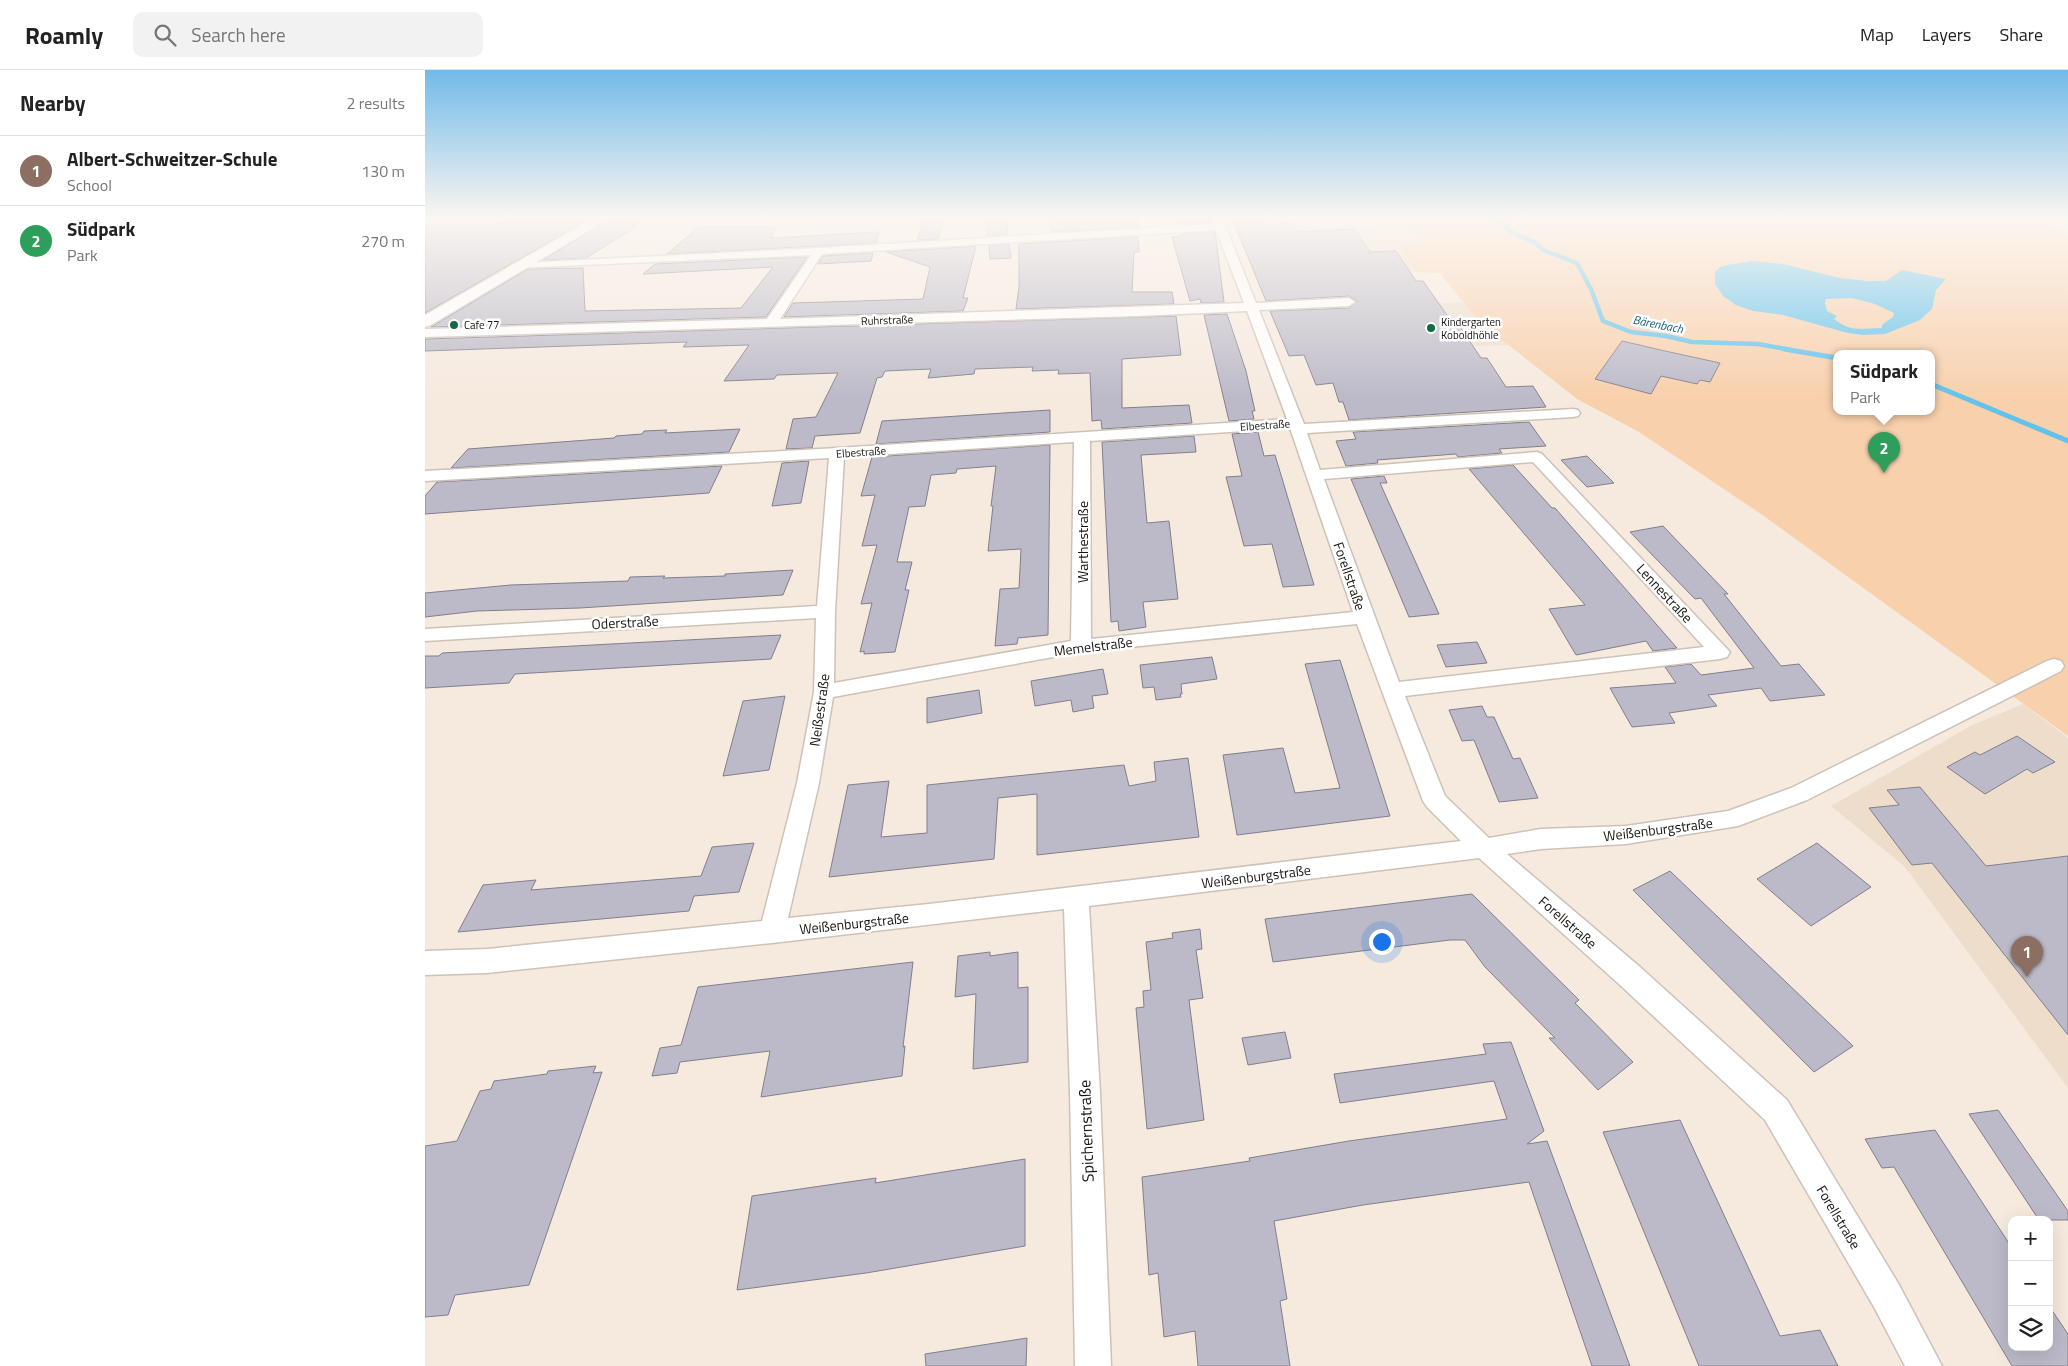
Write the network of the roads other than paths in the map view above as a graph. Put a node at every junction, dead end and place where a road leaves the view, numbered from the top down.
1 (500, 278) edge
2 (801, 278) edge
3 (1241, 278) edge
4 (1349, 302) dead end
5 (1252, 308) junction
6 (425, 322) edge
7 (771, 323) junction
8 (425, 333) edge
9 (1573, 413) dead end
10 (1297, 426) junction
11 (1082, 438) junction
12 (837, 454) junction
13 (1314, 475) junction
14 (425, 476) edge
15 (826, 611) junction
16 (1364, 617) junction
17 (425, 635) edge
18 (1081, 646) junction
19 (2054, 666) dead end
20 (1393, 690) junction
21 (824, 692) junction
22 (1484, 848) junction
23 (1076, 897) junction
24 (772, 932) junction
25 (425, 963) edge
26 (1093, 1366) edge
27 (1924, 1366) edge

1 - 6 main road
2 - 7 street
3 - 5 street, Forellstraße
4 - 5 street, Ruhrstraße
5 - 7 street, Ruhrstraße
5 - 10 street, Forellstraße
7 - 8 street, Ruhrstraße
9 - 10 street
10 - 11 street, Elbestraße
10 - 13 street, Forellstraße
11 - 12 street, Elbestraße
11 - 18 street, Warthestraße
12 - 14 street, Elbestraße
12 - 15 street, Neißestraße
13 - 16 street, Forellstraße
13 - 20 street, Lennestraße
15 - 17 street, Oderstraße
15 - 21 street, Neißestraße
16 - 18 street, Memelstraße
16 - 20 street, Forellstraße
18 - 21 street, Memelstraße
19 - 22 street, Weißenburgstraße
20 - 22 street, Forellstraße
21 - 24 street, Neißestraße
22 - 23 street, Weißenburgstraße
22 - 27 street, Forellstraße
23 - 24 street, Weißenburgstraße
23 - 26 street, Spichernstraße
24 - 25 street, Weißenburgstraße

